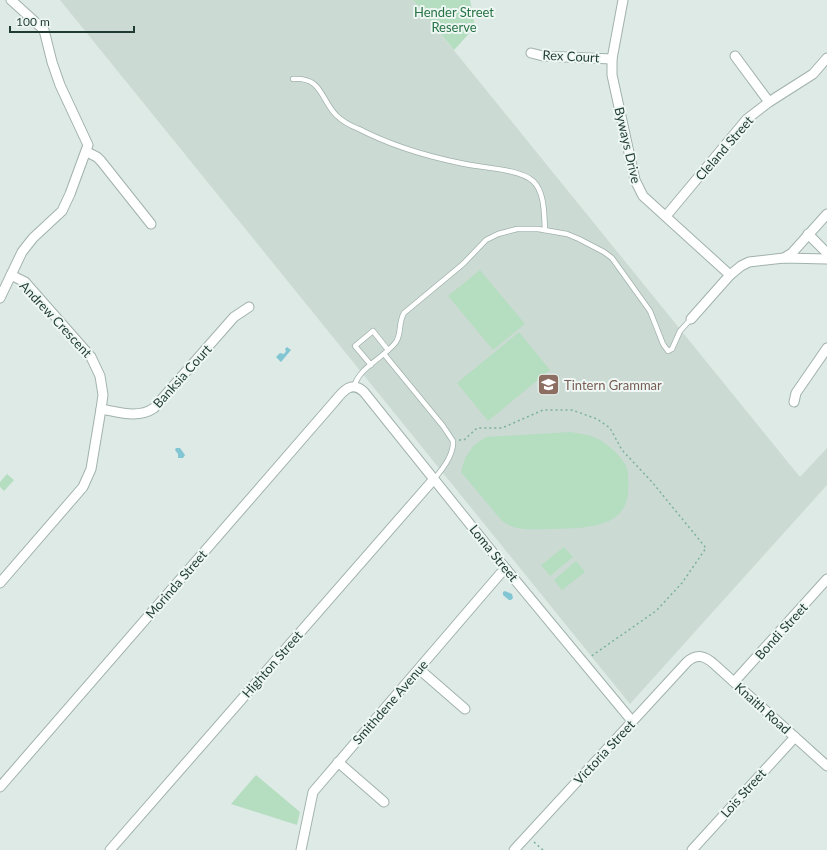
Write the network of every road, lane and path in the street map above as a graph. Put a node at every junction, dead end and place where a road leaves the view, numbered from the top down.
1 (11, 0) edge
2 (623, 0) edge
3 (531, 53) dead end
4 (735, 56) dead end
5 (827, 58) edge
6 (612, 59) junction
7 (293, 79) dead end
8 (769, 102) junction
9 (87, 152) junction
10 (827, 214) edge
11 (666, 216) junction
12 (151, 224) dead end
13 (544, 230) junction
14 (808, 234) junction
15 (827, 253) edge
16 (784, 258) junction
17 (827, 259) edge
18 (11, 275) junction
19 (730, 275) junction
20 (1, 293) edge
21 (250, 307) dead end
22 (691, 319) joint
23 (827, 348) edge
24 (388, 350) junction
25 (384, 354) junction
26 (371, 365) junction
27 (354, 387) junction
28 (794, 402) dead end
29 (101, 409) junction
30 (453, 441) junction
31 (434, 479) junction
32 (506, 569) junction
33 (827, 579) edge
34 (0, 583) edge
35 (696, 656) joint
36 (590, 658) dead end
37 (419, 669) junction
38 (734, 682) junction
39 (465, 709) dead end
40 (632, 721) junction
41 (795, 737) junction
42 (338, 762) junction
43 (827, 766) edge
44 (0, 787) edge
45 (384, 802) dead end
46 (527, 836) junction
47 (110, 850) edge
48 (301, 850) edge
49 (514, 850) edge
50 (543, 850) edge
51 (692, 850) edge

1 - 9 street
2 - 6 street, Byways Drive
3 - 6 street, Rex Court
4 - 8 street
5 - 8 street, Cleland Street
6 - 11 street, Byways Drive
7 - 13 lane
8 - 11 street, Cleland Street
9 - 12 street
9 - 18 street, Andrew Crescent
10 - 14 street
11 - 19 street, Byways Drive
13 - 22 lane
13 - 24 lane
14 - 15 street
14 - 16 street
16 - 17 street
16 - 19 street
18 - 20 street
18 - 29 street, Andrew Crescent
19 - 22 street
21 - 29 street, Banksia Court
23 - 28 street
24 - 25 lane
24 - 26 lane
25 - 26 lane
25 - 30 lane
26 - 27 lane
27 - 31 street, Loma Street
27 - 44 street, Morinda Street
29 - 34 street, Andrew Crescent
30 - 31 lane
30 - 36 path
31 - 32 street, Loma Street
31 - 47 street, Highton Street
32 - 37 street, Smithdene Avenue
32 - 40 street, Loma Street
33 - 38 street, Bondi Street
35 - 38 street, Knaith Road
35 - 40 street, Victoria Street
37 - 39 street
37 - 42 street, Smithdene Avenue
38 - 41 street, Knaith Road
40 - 46 street, Victoria Street
41 - 43 street, Knaith Road
41 - 51 street, Lois Street
42 - 45 street
42 - 48 street, Smithdene Avenue
46 - 49 street, Victoria Street
46 - 50 path

